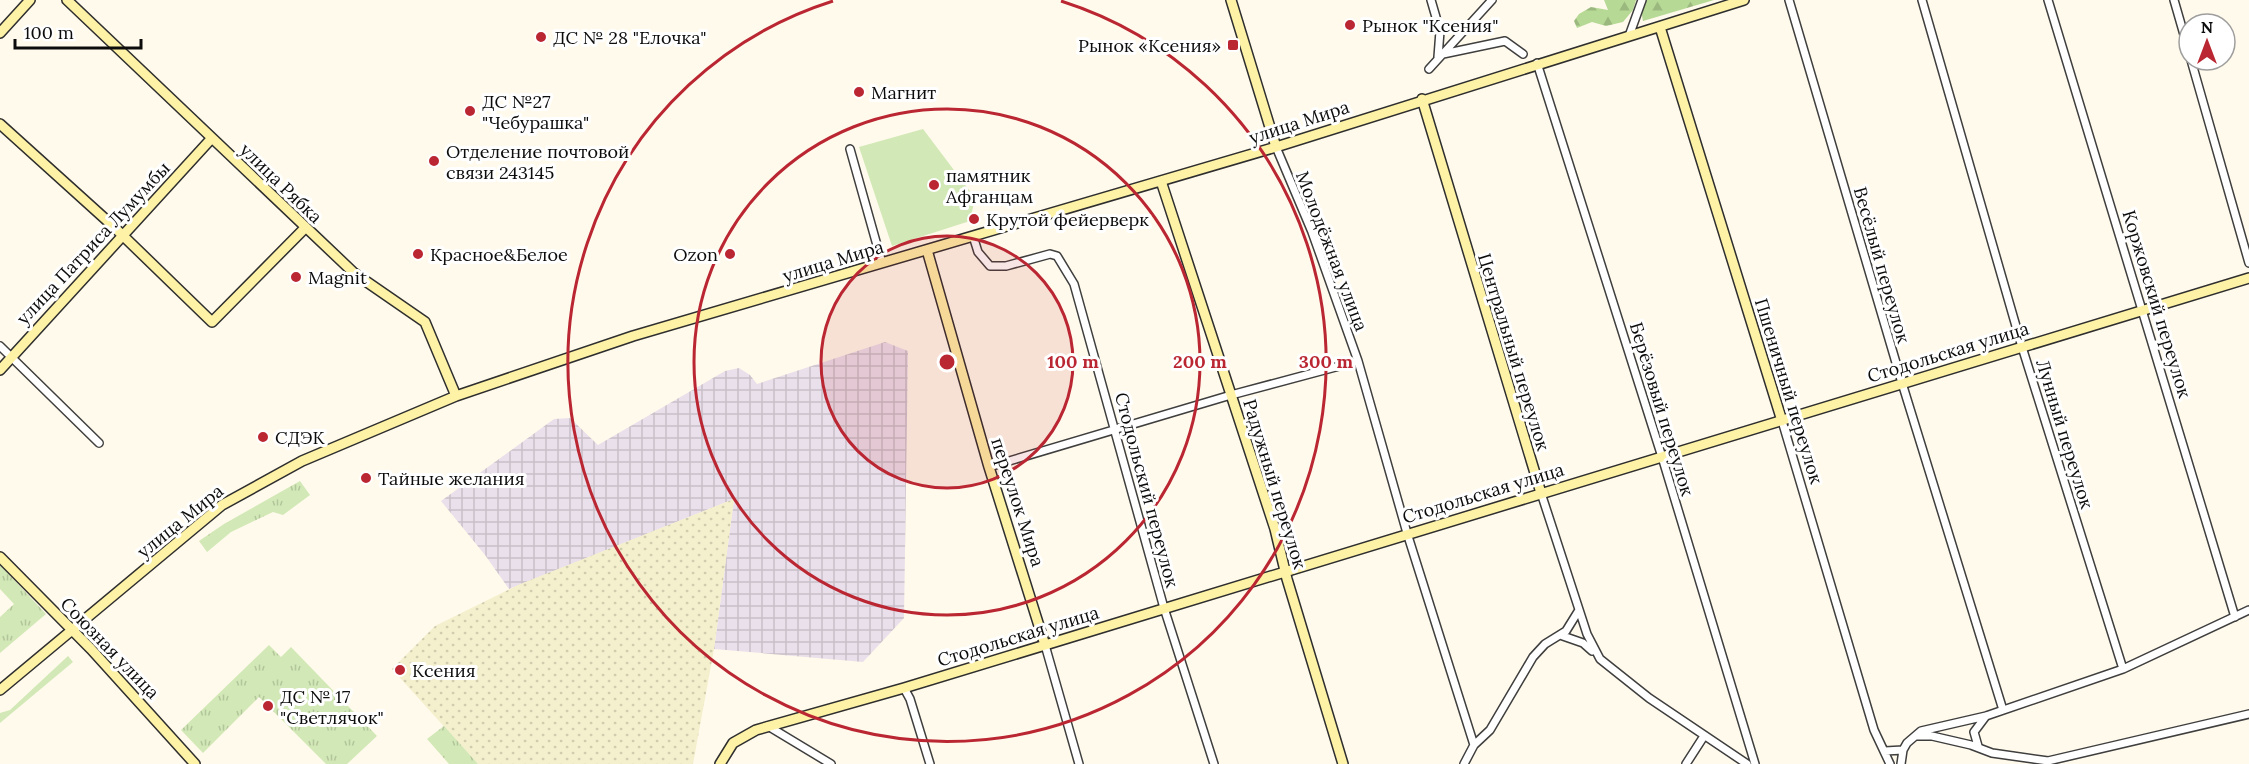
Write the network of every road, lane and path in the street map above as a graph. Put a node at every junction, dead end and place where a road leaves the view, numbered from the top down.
1 (30, 0) edge
2 (67, 0) edge
3 (1231, 0) edge
4 (1431, 0) edge
5 (1641, 0) edge
6 (1744, 0) edge
7 (1789, 0) edge
8 (1922, 0) edge
9 (2048, 0) edge
10 (1491, 1) edge
11 (1660, 27) junction
12 (0, 33) edge
13 (1629, 36) junction
14 (1443, 54) junction
15 (1522, 54) dead end
16 (1437, 60) junction
17 (1537, 63) junction
18 (1430, 69) dead end
19 (2194, 72) edge
20 (1422, 99) junction
21 (0, 124) edge
22 (211, 139) junction
23 (1276, 147) junction
24 (850, 149) dead end
25 (1161, 181) junction
26 (305, 228) junction
27 (123, 235) junction
28 (973, 236) junction
29 (927, 250) junction
30 (882, 263) junction
31 (2249, 263) edge
32 (2249, 278) edge
33 (2144, 310) junction
34 (0, 346) edge
35 (2022, 347) junction
36 (11, 357) junction
37 (1358, 361) junction
38 (0, 370) edge
39 (1902, 383) junction
40 (1231, 395) junction
41 (456, 396) junction
42 (1782, 421) junction
43 (1115, 429) junction
44 (99, 443) dead end
45 (1662, 457) junction
46 (989, 467) junction
47 (1540, 493) junction
48 (1407, 533) junction
49 (0, 557) edge
50 (1286, 570) junction
51 (1164, 608) junction
52 (1580, 608) junction
53 (2249, 610) edge
54 (2235, 617) junction
55 (72, 632) junction
56 (1557, 636) junction
57 (1046, 645) junction
58 (1600, 659) junction
59 (2123, 669) junction
60 (904, 688) junction
61 (0, 690) edge
62 (2003, 710) junction
63 (2249, 714) edge
64 (1986, 716) junction
65 (768, 726) junction
66 (1704, 736) junction
67 (1913, 736) junction
68 (1474, 745) junction
69 (1978, 746) junction
70 (1903, 750) junction
71 (1885, 751) junction
72 (195, 764) edge
73 (720, 764) edge
74 (831, 764) edge
75 (930, 764) edge
76 (1079, 764) edge
77 (1214, 764) edge
78 (1343, 764) edge
79 (1464, 764) edge
80 (1686, 764) edge
81 (1747, 764) edge
82 (1755, 764) edge
83 (1890, 764) edge
84 (1901, 764) edge

1 - 12 street
2 - 22 street, улица Рябка
3 - 23 street
4 - 16 street
5 - 13 street
6 - 11 street, улица Мира
7 - 39 street, Весёлый переулок
8 - 35 street, Лунный переулок
9 - 33 street, Коржовский переулок
10 - 14 street
11 - 13 street, улица Мира
11 - 42 street, Пшеничный переулок
13 - 17 street, улица Мира
14 - 15 street
14 - 16 street
16 - 18 street
17 - 20 street, улица Мира
17 - 45 street, Берёзовый переулок
19 - 31 street
20 - 23 street, улица Мира
20 - 47 street, Центральный переулок
21 - 27 street
22 - 26 street, улица Рябка
22 - 27 street, улица Патриса Лумумбы
23 - 25 street, улица Мира
23 - 37 street, Молодёжная улица
24 - 30 street
25 - 28 street, улица Мира
25 - 40 street, Радужный переулок
26 - 27 street
26 - 41 street, улица Рябка
27 - 36 street, улица Патриса Лумумбы
28 - 29 street, улица Мира
28 - 43 street, Стодольский переулок
29 - 30 street, улица Мира
29 - 46 street, переулок Мира
30 - 41 street, улица Мира
32 - 33 street, Стодольская улица
33 - 35 street, Стодольская улица
33 - 54 street, Коржовский переулок
34 - 36 street
35 - 39 street, Стодольская улица
35 - 59 street, Лунный переулок
36 - 38 street, улица Патриса Лумумбы
36 - 44 street
37 - 40 street
37 - 48 street, Молодёжная улица
39 - 42 street, Стодольская улица
39 - 62 street, Весёлый переулок
40 - 43 street
40 - 50 street, Радужный переулок
41 - 55 street, улица Мира
42 - 45 street, Стодольская улица
42 - 71 street, Пшеничный переулок
43 - 46 street
43 - 51 street, Стодольский переулок
45 - 47 street, Стодольская улица
45 - 82 street, Берёзовый переулок
46 - 57 street, переулок Мира
47 - 48 street, Стодольская улица
47 - 52 street, Центральный переулок
48 - 50 street, Стодольская улица
48 - 68 street, Молодёжная улица
49 - 55 street, Союзная улица
50 - 51 street, Стодольская улица
50 - 78 street, Радужный переулок
51 - 57 street, Стодольская улица
51 - 77 street, Стодольский переулок
52 - 56 street
52 - 58 street, Центральный переулок
53 - 54 street
54 - 59 street
55 - 61 street, улица Мира
55 - 72 street, Союзная улица
56 - 58 street
56 - 68 street
57 - 60 street, Стодольская улица
57 - 76 street, переулок Мира
58 - 66 street, Центральный переулок
59 - 62 street
60 - 65 street, Стодольская улица
60 - 75 street
62 - 64 street
63 - 69 street
64 - 67 street
64 - 69 street
65 - 73 street, Стодольская улица
65 - 74 street
66 - 80 street
66 - 81 street, Центральный переулок
67 - 69 street
67 - 70 street
68 - 79 street
70 - 71 street
70 - 84 street
71 - 83 street, Пшеничный переулок

